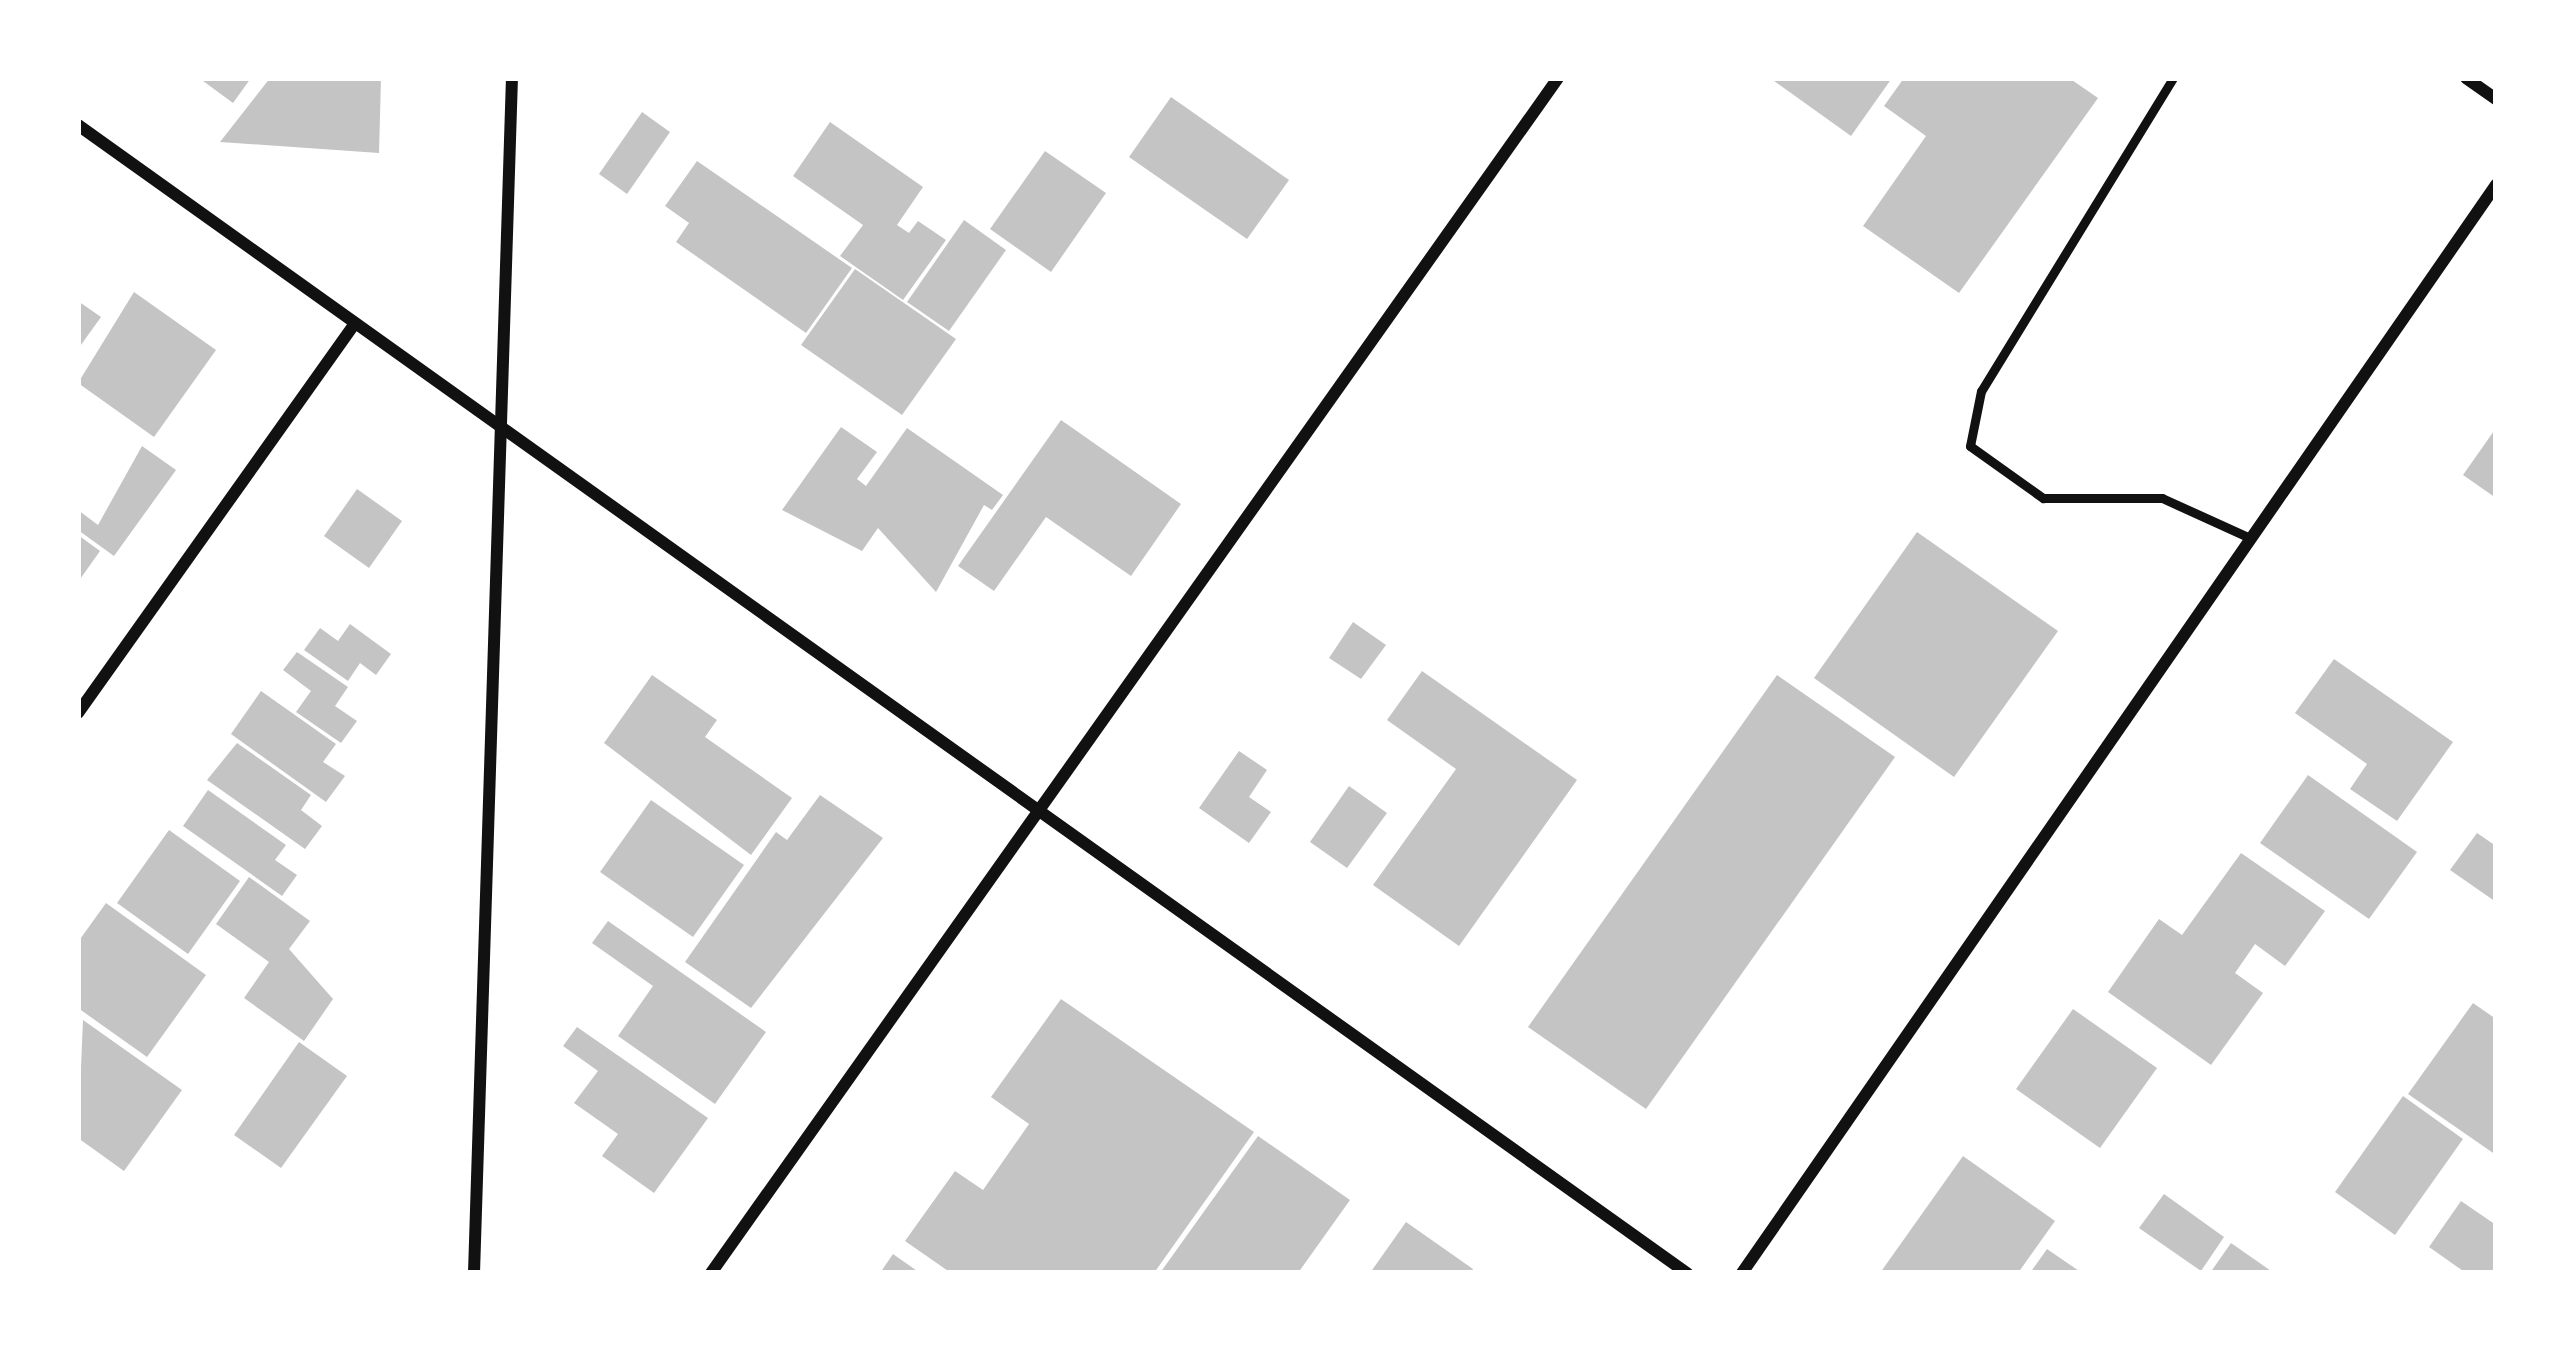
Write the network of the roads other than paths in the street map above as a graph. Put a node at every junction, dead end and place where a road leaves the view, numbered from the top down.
1 (512, 78) edge
2 (1558, 78) edge
3 (2173, 78) edge
4 (2466, 78) edge
5 (2496, 99) edge
6 (78, 125) edge
7 (2496, 185) edge
8 (355, 322) junction
9 (493, 424) junction
10 (2248, 537) junction
11 (78, 713) edge
12 (1041, 815) junction
13 (474, 1273) edge
14 (711, 1273) edge
15 (1687, 1273) edge
16 (1742, 1273) edge

1 - 9 street
2 - 12 street
3 - 10 lane
4 - 5 street
6 - 8 street
7 - 10 street
8 - 9 street
8 - 11 street
9 - 12 street
9 - 13 street
10 - 16 street
12 - 14 street
12 - 15 street

